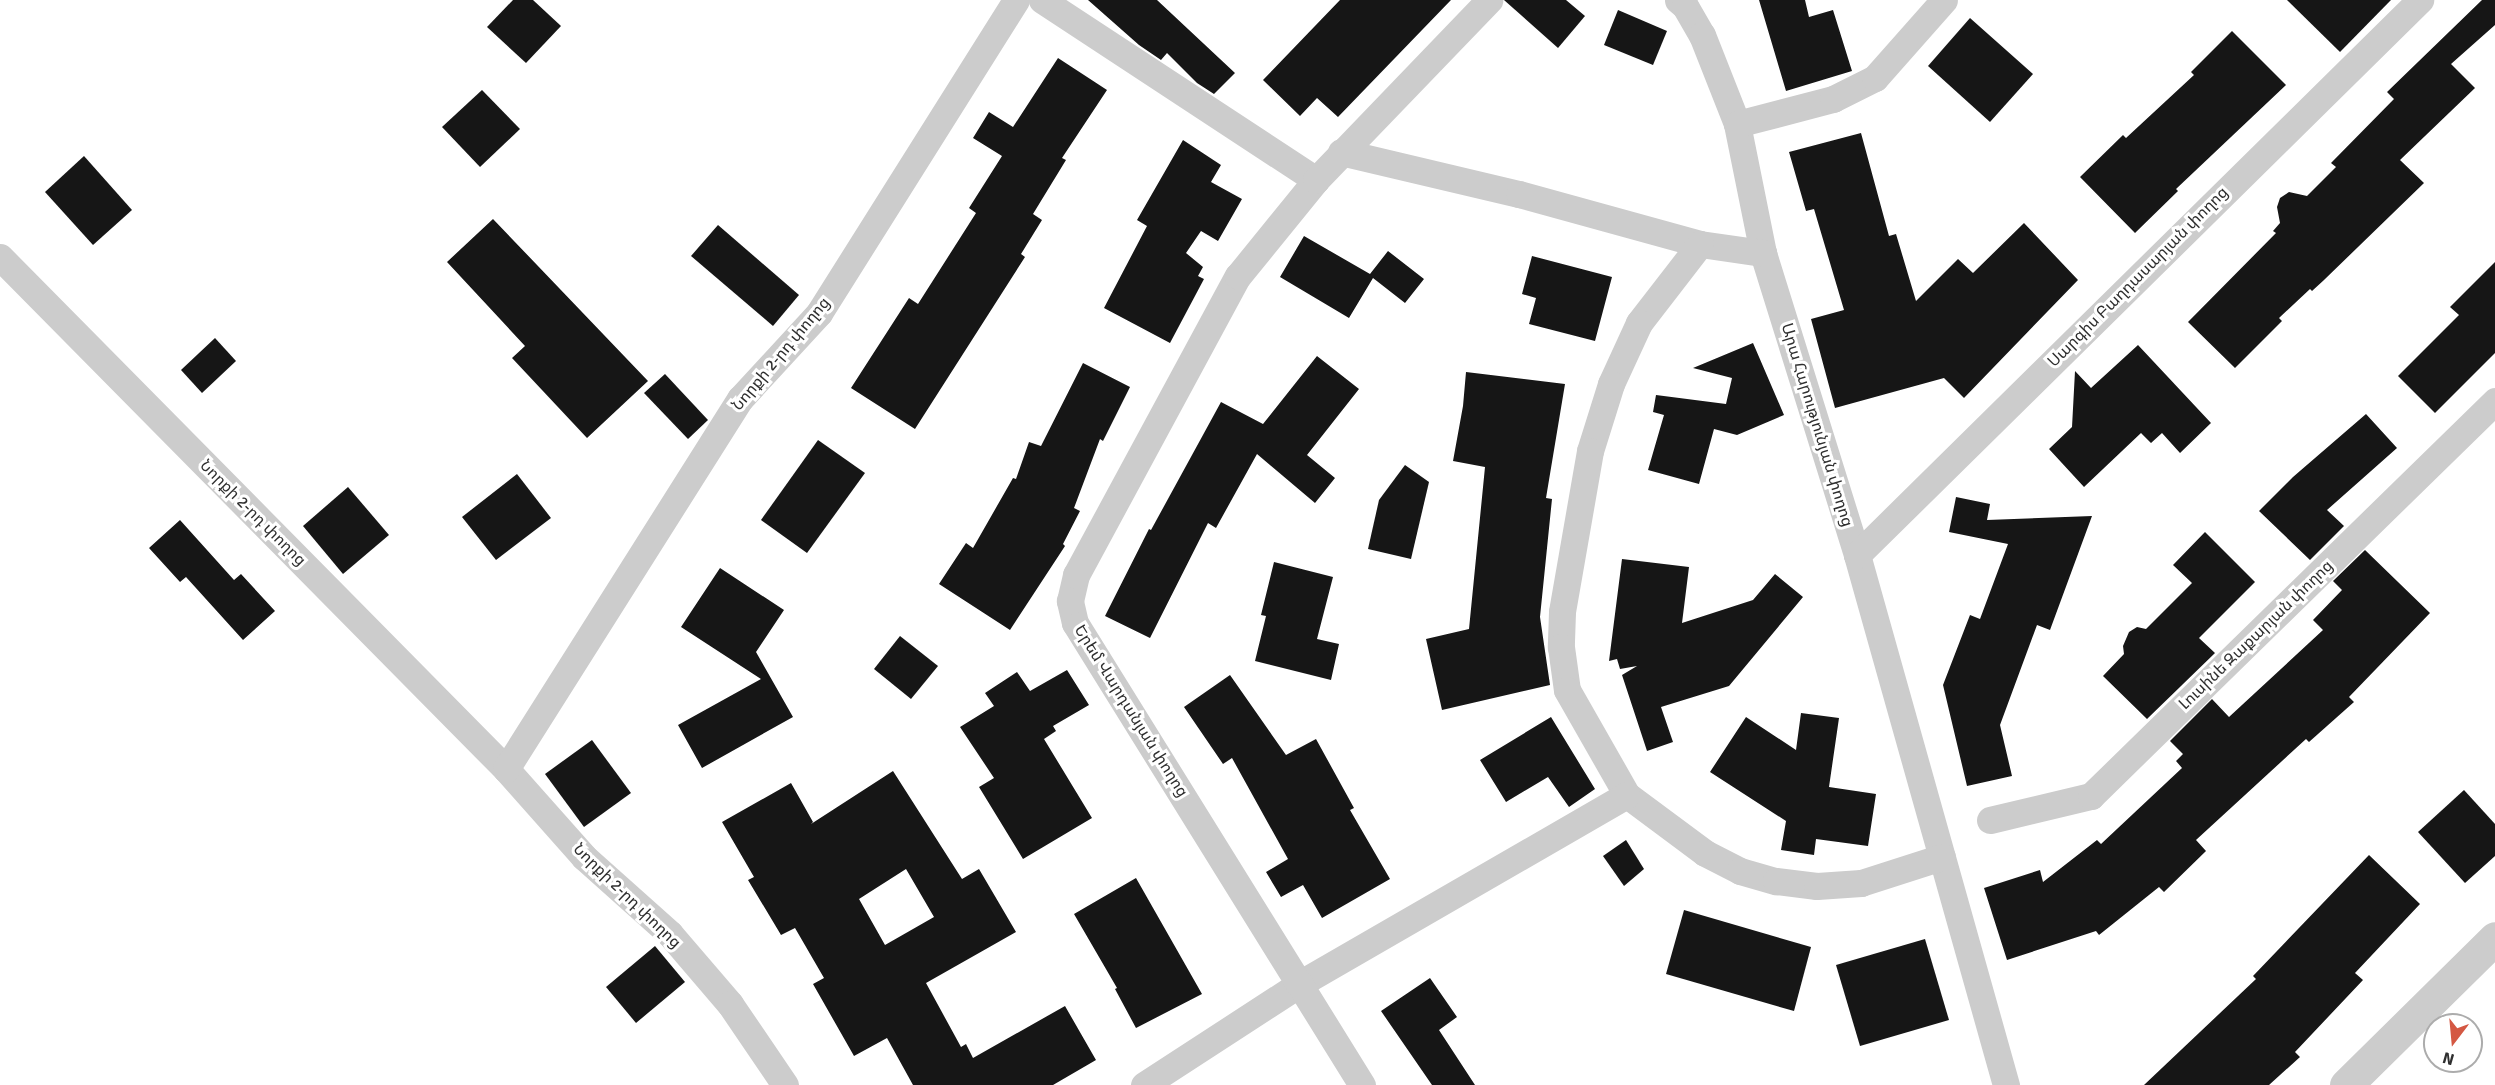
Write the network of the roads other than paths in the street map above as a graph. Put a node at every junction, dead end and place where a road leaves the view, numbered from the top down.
1 (1016, 0) edge
2 (1042, 0) edge
3 (1489, 0) edge
4 (1678, 0) edge
5 (1944, 0) edge
6 (2420, 0) edge
7 (1737, 124) junction
8 (1341, 152) junction
9 (1316, 180) junction
10 (1700, 244) junction
11 (1763, 252) junction
12 (0, 258) edge
13 (2495, 401) edge
14 (1857, 555) junction
15 (506, 769) junction
16 (1627, 795) junction
17 (1990, 820) dead end
18 (1942, 857) junction
19 (2495, 938) edge
20 (1301, 983) junction
21 (785, 1085) edge
22 (1144, 1085) edge
23 (1362, 1085) edge
24 (2007, 1085) edge
25 (2346, 1085) edge

1 - 15 street, Նորքի 2-րդ փողոց
2 - 9 street
3 - 8 street, Երեմ Վարդանյան փողոց
4 - 7 street, Արա Հարությունյան փողոց
5 - 7 street
6 - 14 street, Սարգիս Բաղդասարյան փողոց
7 - 11 street, Արա Հարությունյան փողոց
8 - 9 street, Երեմ Վարդանյան փողոց
8 - 10 street
9 - 20 street, Երեմ Վարդանյան փողոց
10 - 11 street
10 - 16 street
11 - 14 street, Արա Հարությունյան փողոց
12 - 15 street, Նորքի 2-րդ փողոց
13 - 17 street, Լուսինե Զաքարյան փողոց
14 - 18 street, Արա Հարությունյան փողոց
15 - 21 street, Նորքի 2-րդ փողոց
16 - 18 street
16 - 20 street
18 - 24 street, Արա Հարությունյան փողոց
19 - 25 street
20 - 22 street
20 - 23 street, Երեմ Վարդանյան փողոց

